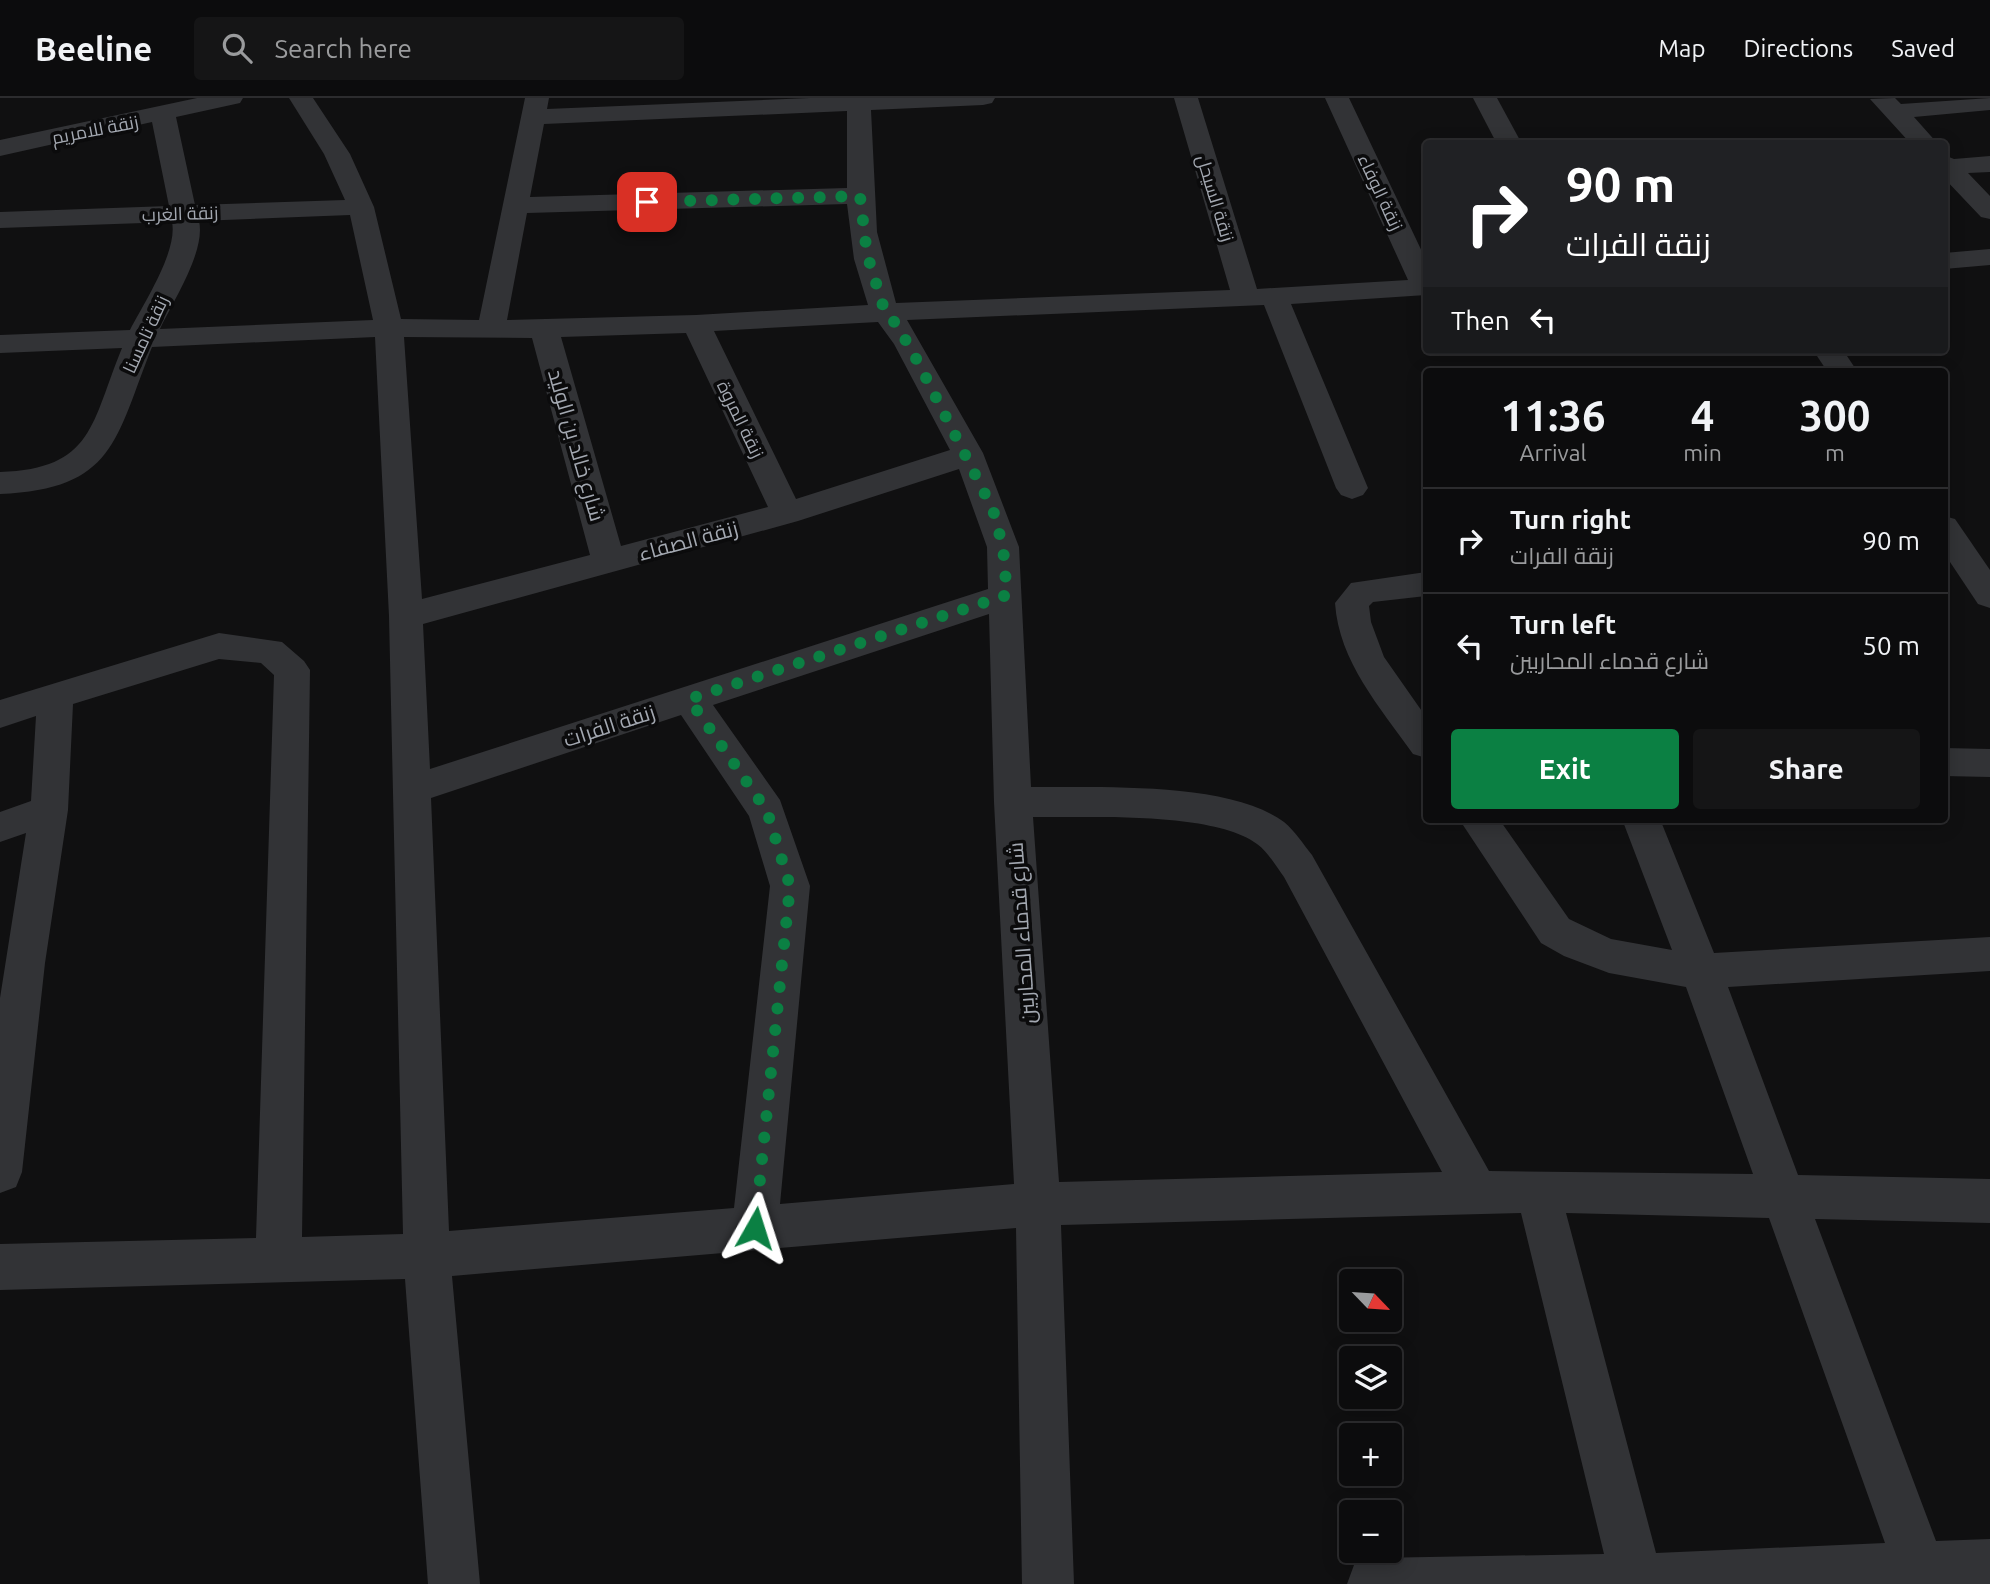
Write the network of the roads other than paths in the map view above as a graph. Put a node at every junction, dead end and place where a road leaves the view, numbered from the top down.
1 (231, 98) edge
2 (301, 98) edge
3 (983, 98) edge
4 (1186, 98) edge
5 (1337, 98) edge
6 (1485, 98) edge
7 (859, 100) edge
8 (1990, 103) edge
9 (706, 105) edge
10 (1887, 105) edge
11 (535, 108) edge
12 (163, 115) junction
13 (1508, 140) edge
14 (1923, 140) edge
15 (0, 148) edge
16 (1990, 163) edge
17 (1948, 165) edge
18 (1948, 166) edge
19 (860, 196) junction
20 (514, 205) junction
21 (361, 207) junction
22 (1990, 211) edge
23 (186, 212) junction
24 (0, 220) edge
25 (1990, 257) edge
26 (1948, 261) edge
27 (1423, 281) edge
28 (1423, 287) edge
29 (1260, 297) junction
30 (885, 312) junction
31 (696, 324) junction
32 (388, 328) junction
33 (491, 329) junction
34 (544, 329) junction
35 (140, 339) junction
36 (0, 344) edge
37 (968, 455) junction
38 (0, 483) edge
39 (1352, 488) dead end
40 (787, 513) junction
41 (1948, 534) edge
42 (609, 562) junction
43 (1968, 568) edge
44 (1423, 584) edge
45 (1007, 595) junction
46 (1990, 596) edge
47 (406, 616) junction
48 (55, 696) junction
49 (689, 699) junction
50 (0, 714) edge
51 (1423, 740) edge
52 (1948, 762) edge
53 (1990, 763) edge
54 (410, 790) junction
55 (1013, 802) junction
56 (49, 810) junction
57 (1481, 823) edge
58 (1644, 823) edge
59 (0, 827) edge
60 (1990, 954) edge
61 (12, 967) edge
62 (1701, 971) junction
63 (0, 1172) edge
64 (1538, 1191) junction
65 (1476, 1193) junction
66 (1781, 1195) junction
67 (1990, 1201) edge
68 (1038, 1204) junction
69 (755, 1228) junction
70 (427, 1256) junction
71 (278, 1262) junction
72 (0, 1267) edge
73 (1990, 1565) edge
74 (1920, 1567) junction
75 (1638, 1582) edge
76 (454, 1584) edge
77 (1048, 1584) edge
78 (1373, 1584) edge

1 - 12 street, زنقة للامريم
2 - 21 street
3 - 7 street
4 - 29 street, زنقة السيحل
5 - 27 street, زنقة الوفاء
6 - 13 street
7 - 9 street
7 - 19 street, شارع قدماء المحاربين
8 - 10 street
9 - 11 street
10 - 14 street
11 - 20 street
12 - 15 street, زنقة للامريم
12 - 23 street, زنقة تامسنا
16 - 17 street
18 - 22 street
19 - 20 street
19 - 30 street, شارع قدماء المحاربين
20 - 33 street
21 - 23 street, زنقة الغرب
21 - 32 street
23 - 24 street, زنقة الغرب
23 - 35 street, زنقة تامسنا
25 - 26 street
28 - 29 street
29 - 30 street
29 - 39 street, زنقة السيحل
30 - 31 street
30 - 37 street, شارع قدماء المحاربين
31 - 34 street
31 - 40 street, زنقة المروة
32 - 33 street
32 - 35 street
32 - 47 street
33 - 34 street
34 - 42 street, شارع خالد بن الوليد
35 - 36 street
35 - 38 street, زنقة تامسنا
37 - 40 street, زنقة الصفاء
37 - 45 street, شارع قدماء المحاربين
40 - 42 street, زنقة الصفاء
41 - 43 street
42 - 47 street, زنقة الصفاء
43 - 46 street
44 - 51 street
45 - 49 street, زنقة الفرات
45 - 55 street, شارع قدماء المحاربين
47 - 54 street
48 - 50 street
48 - 56 street
48 - 71 street
49 - 54 street, زنقة الفرات
49 - 69 street
52 - 53 street
54 - 70 street
55 - 65 street
55 - 68 street, شارع قدماء المحاربين
56 - 59 street
56 - 61 street
57 - 62 street
58 - 62 street
60 - 62 street
61 - 63 street
62 - 66 street
64 - 65 street
64 - 66 street
64 - 75 street
65 - 68 street
66 - 67 street
66 - 74 street
68 - 69 street
68 - 77 street, شارع قدماء المحاربين
69 - 70 street
70 - 71 street
70 - 76 street
71 - 72 street
73 - 74 street
74 - 75 street
75 - 78 street

